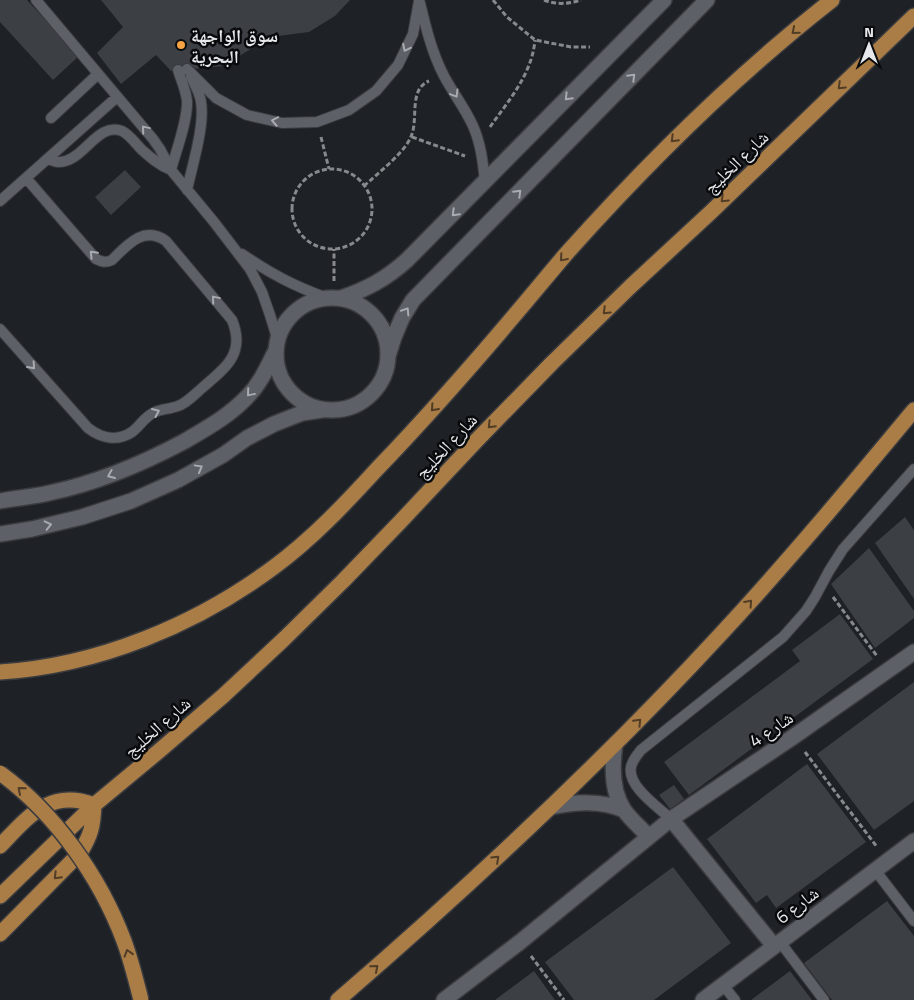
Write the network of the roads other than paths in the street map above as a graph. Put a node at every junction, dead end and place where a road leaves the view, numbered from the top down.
1 (36, 0) edge
2 (419, 0) edge
3 (664, 0) edge
4 (707, 0) edge
5 (832, 0) edge
6 (914, 16) edge
7 (182, 70) junction
8 (98, 74) junction
9 (117, 97) junction
10 (51, 118) dead end
11 (47, 159) junction
12 (170, 170) junction
13 (26, 178) junction
14 (485, 182) junction
15 (187, 190) junction
16 (0, 201) edge
17 (235, 249) junction
18 (334, 298) junction
19 (0, 329) edge
20 (276, 345) junction
21 (388, 356) junction
22 (322, 410) junction
23 (914, 410) edge
24 (914, 469) edge
25 (0, 501) edge
26 (0, 534) edge
27 (914, 652) edge
28 (0, 672) edge
29 (615, 745) junction
30 (0, 773) edge
31 (94, 805) junction
32 (551, 807) junction
33 (624, 810) junction
34 (671, 818) junction
35 (649, 837) junction
36 (914, 841) edge
37 (0, 846) edge
38 (875, 870) junction
39 (0, 896) edge
40 (914, 921) edge
41 (0, 934) edge
42 (777, 944) junction
43 (723, 984) junction
44 (141, 1000) edge
45 (338, 1000) edge
46 (444, 1000) edge
47 (703, 1000) edge
48 (735, 1000) edge
49 (824, 1000) edge

1 - 8 lane
2 -> 7 lane
2 -> 14 lane
3 -> 14 street
21 -> 4 street
5 -> 28 main road
6 -> 31 main road, شارع الخليج
7 - 12 lane
7 - 15 lane
8 - 9 lane
8 - 10 lane
9 - 11 lane
12 -> 9 lane
11 - 12 lane
11 - 13 lane
12 - 15 lane
13 - 16 lane
19 -> 13 lane
14 -> 18 street
15 - 17 lane
17 - 18 lane
17 - 20 lane
18 - 20 street
18 - 21 street
20 - 22 street
20 -> 25 street
21 - 22 street
26 -> 22 street
29 -> 23 main road
24 - 34 lane
27 - 34 street, شارع 4
29 - 32 main road
29 - 33 street
44 -> 30 main road, bridge
31 - 37 main road
31 - 39 main road, شارع الخليج
31 -> 41 main road
32 - 33 street
45 -> 32 main road
33 - 35 street
34 - 35 street, شارع 4
34 - 42 street
35 - 46 street, شارع 4
36 - 38 street, شارع 6
38 - 40 lane
38 - 42 street, شارع 6
42 - 43 street, شارع 6
42 - 49 lane
43 - 47 street, شارع 6
43 - 48 lane

